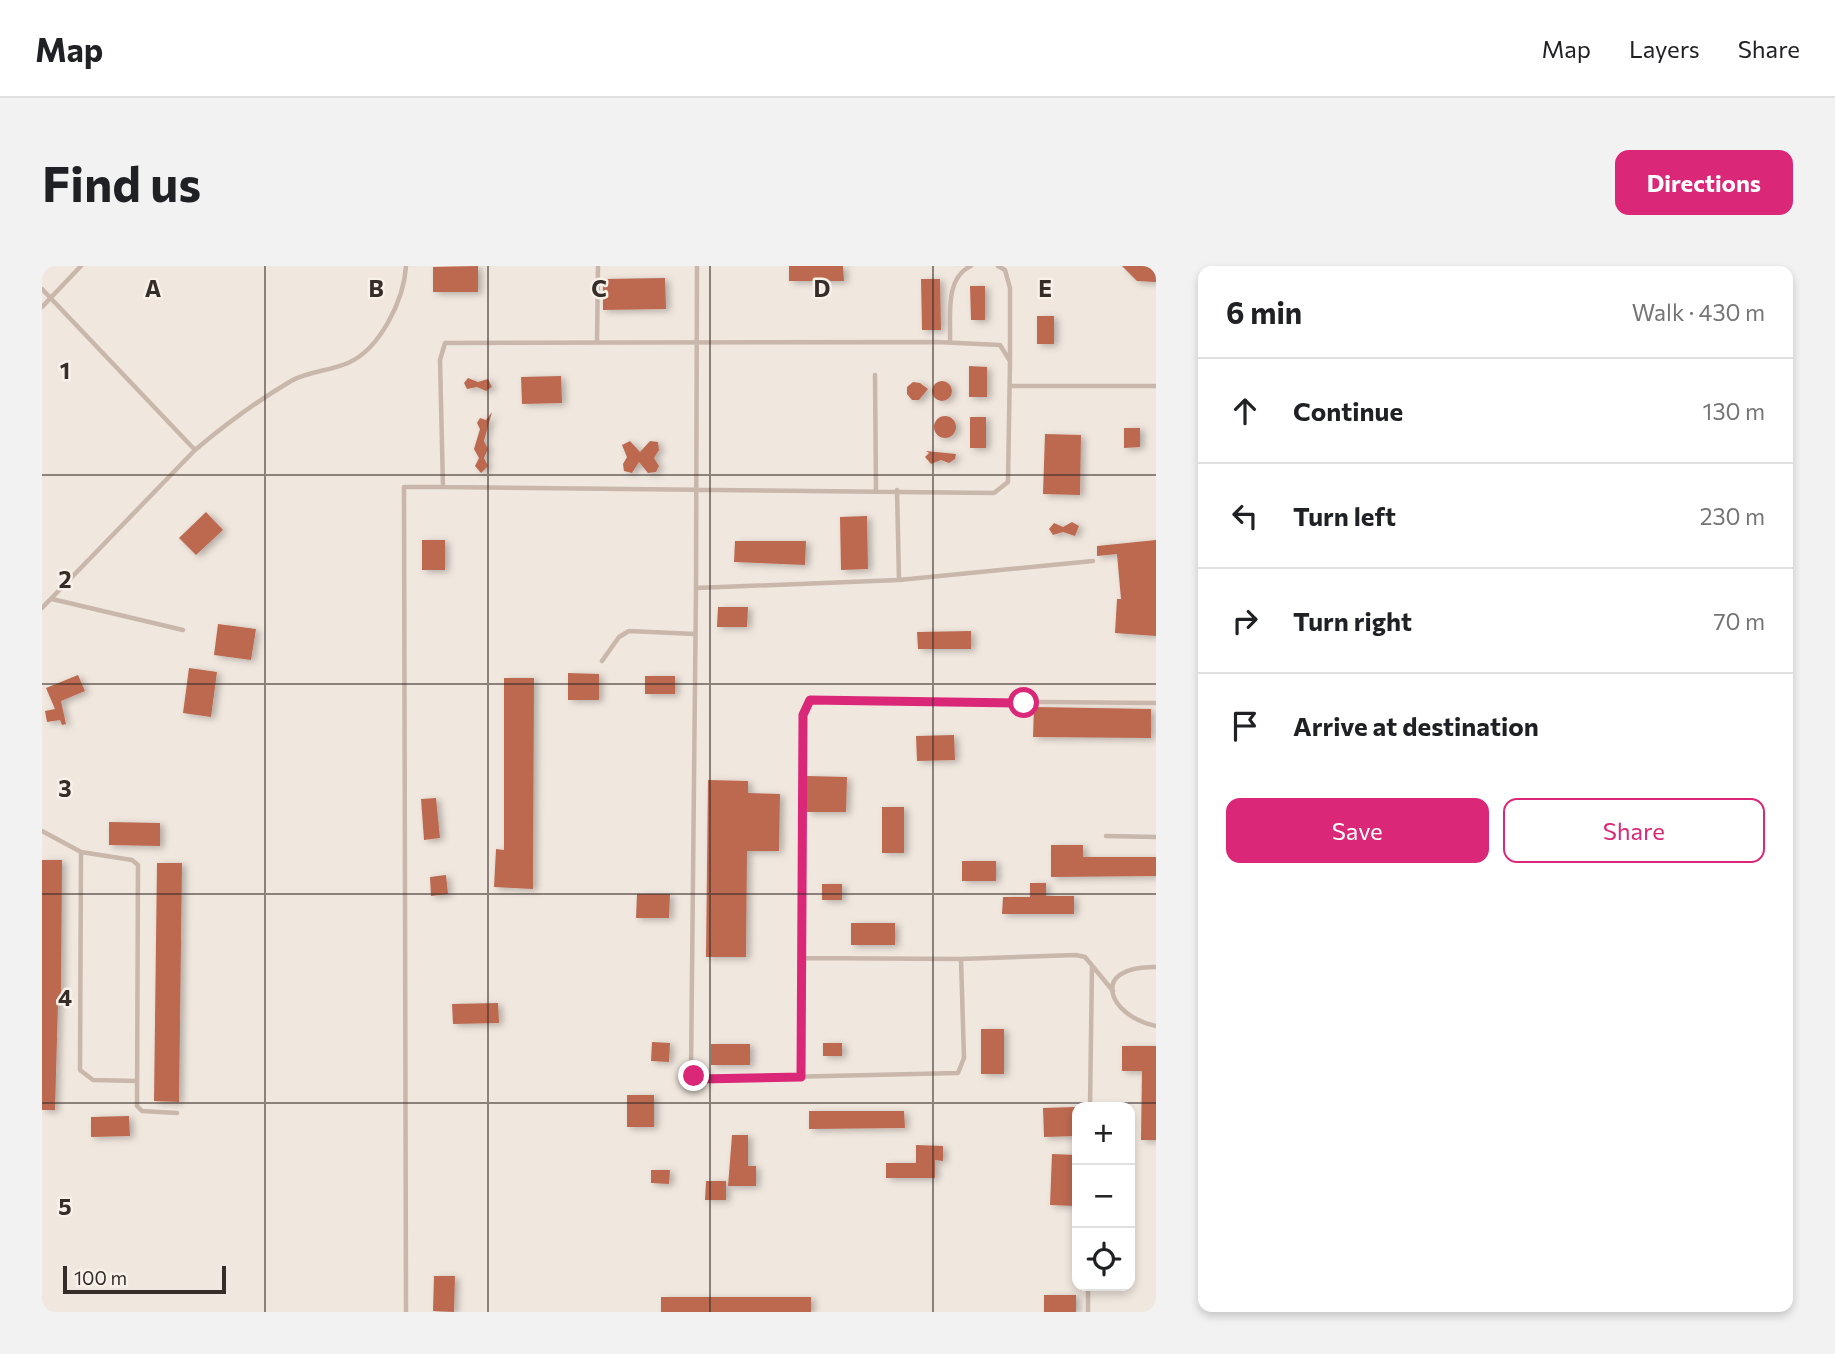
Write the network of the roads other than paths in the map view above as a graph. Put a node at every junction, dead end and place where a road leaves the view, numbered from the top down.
1 (81, 266) edge
2 (405, 266) edge
3 (598, 266) edge
4 (697, 266) edge
5 (971, 266) edge
6 (998, 266) edge
7 (42, 289) edge
8 (51, 298) junction
9 (42, 307) edge
10 (597, 342) junction
11 (950, 342) junction
12 (697, 343) junction
13 (1010, 361) junction
14 (875, 375) dead end
15 (1010, 386) junction
16 (1156, 386) edge
17 (195, 450) junction
18 (443, 486) junction
19 (696, 490) junction
20 (876, 490) junction
21 (897, 490) junction
22 (1093, 561) dead end
23 (899, 580) junction
24 (696, 588) junction
25 (51, 599) junction
26 (42, 608) edge
27 (183, 631) dead end
28 (695, 634) junction
29 (602, 661) dead end
30 (1156, 703) edge
31 (42, 831) edge
32 (1106, 836) dead end
33 (1156, 837) edge
34 (81, 852) junction
35 (803, 958) junction
36 (961, 959) junction
37 (1092, 966) junction
38 (1156, 967) edge
39 (1113, 991) junction
40 (1156, 1026) edge
41 (801, 1077) junction
42 (136, 1081) junction
43 (1090, 1102) edge
44 (177, 1113) dead end
45 (1088, 1291) edge
46 (406, 1312) edge
47 (1088, 1312) edge

1 - 8 lane
2 - 17 lane
3 - 10 lane
4 - 12 lane
5 - 11 lane
6 - 13 lane
7 - 8 lane
8 - 9 lane
8 - 17 lane
10 - 12 lane
10 - 18 lane
11 - 12 lane
11 - 13 lane
12 - 19 lane
13 - 15 lane
14 - 20 lane
15 - 16 lane
15 - 21 lane
17 - 25 lane
18 - 19 lane
18 - 46 lane
19 - 20 lane
19 - 24 lane
20 - 21 lane
21 - 23 lane
22 - 23 lane
23 - 24 lane
24 - 28 lane
25 - 26 lane
25 - 27 lane
28 - 29 lane
28 - 41 lane
30 - 35 lane
31 - 34 lane
32 - 33 lane
34 - 42 lane
34 - 42 lane
35 - 36 lane
35 - 41 lane
36 - 37 lane
36 - 41 lane
37 - 39 lane
37 - 43 lane
38 - 39 lane
39 - 40 lane
42 - 44 lane
45 - 47 lane

